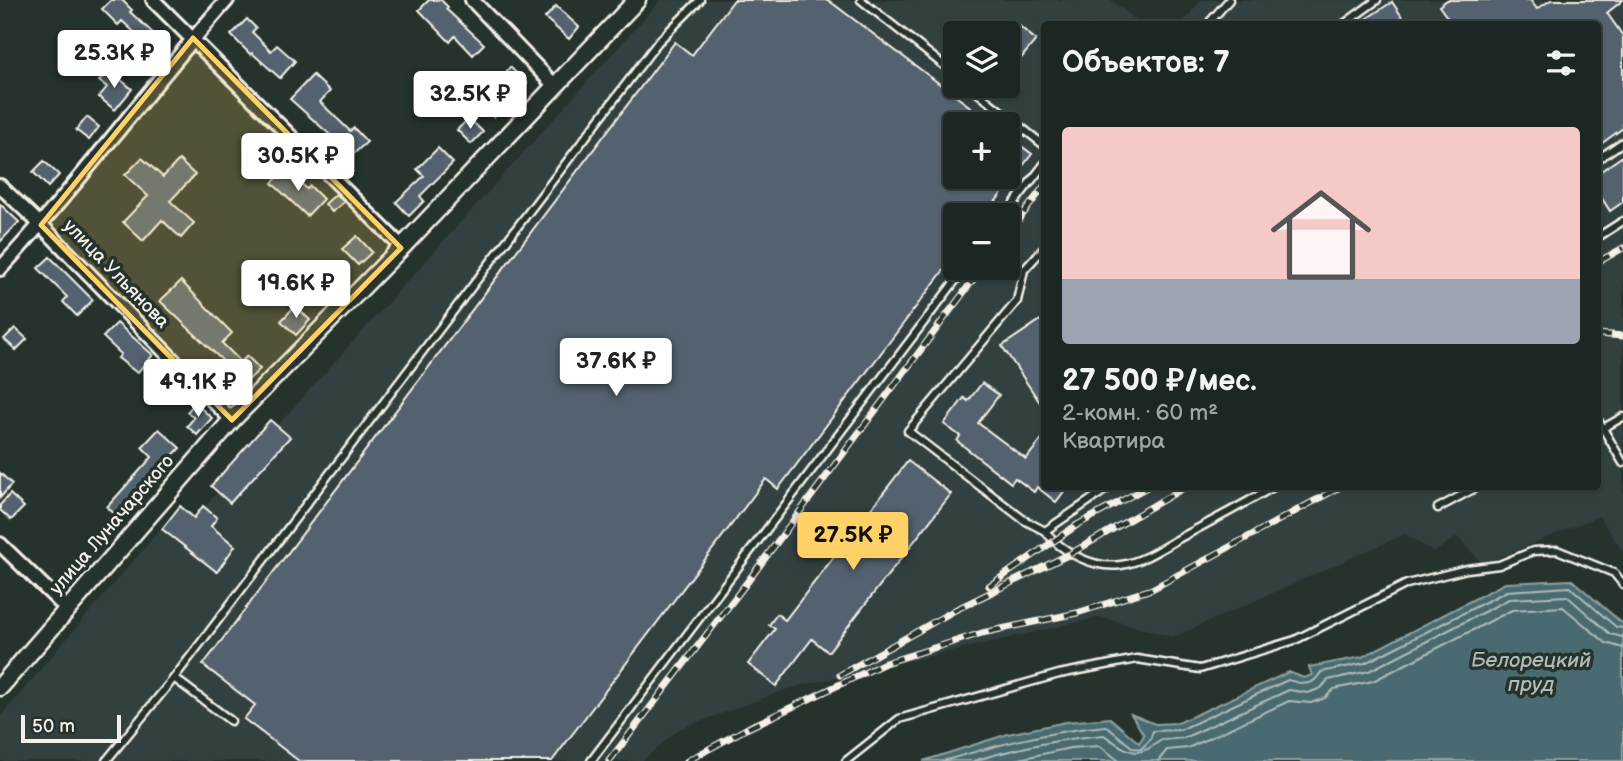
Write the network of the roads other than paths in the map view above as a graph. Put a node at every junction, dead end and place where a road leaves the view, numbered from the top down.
1 (153, 0) edge
2 (227, 0) edge
3 (472, 0) edge
4 (637, 0) edge
5 (700, 0) edge
6 (861, 0) edge
7 (1229, 0) edge
8 (1377, 0) edge
9 (1211, 21) edge
10 (1348, 21) edge
11 (193, 38) junction
12 (943, 65) edge
13 (555, 86) junction
14 (984, 98) edge
15 (1623, 142) edge
16 (1041, 143) edge
17 (1601, 157) edge
18 (1041, 168) edge
19 (0, 186) edge
20 (1014, 203) edge
21 (1623, 221) edge
22 (41, 225) junction
23 (1601, 235) edge
24 (402, 247) junction
25 (1041, 251) edge
26 (0, 269) edge
27 (956, 280) edge
28 (1623, 417) edge
29 (232, 420) junction
30 (1601, 430) edge
31 (1623, 463) edge
32 (1105, 490) edge
33 (1268, 490) edge
34 (1472, 490) edge
35 (1438, 508) dead end
36 (1045, 531) junction
37 (0, 544) edge
38 (1623, 584) edge
39 (67, 609) junction
40 (174, 678) junction
41 (0, 687) edge
42 (231, 722) dead end
43 (106, 761) edge
44 (591, 761) edge
45 (846, 761) edge

1 - 11 street
2 - 11 street
3 - 13 street
4 - 13 street, улица Луначарского
5 - 40 lane
6 - 12 lane
7 - 9 lane
8 - 10 lane
11 - 22 street
11 - 24 street
13 - 24 street, улица Луначарского
14 - 16 lane
15 - 17 lane
18 - 20 lane
19 - 22 street, улица Ульянова
21 - 23 lane
22 - 26 street
22 - 29 street, улица Ульянова
24 - 29 street, улица Луначарского
25 - 36 lane
27 - 44 lane
28 - 30 lane
29 - 39 street, улица Луначарского
30 - 31 lane
32 - 36 lane
33 - 36 lane
34 - 35 lane
37 - 39 street
38 - 45 lane
39 - 41 street, улица Луначарского
40 - 42 lane
40 - 43 lane

